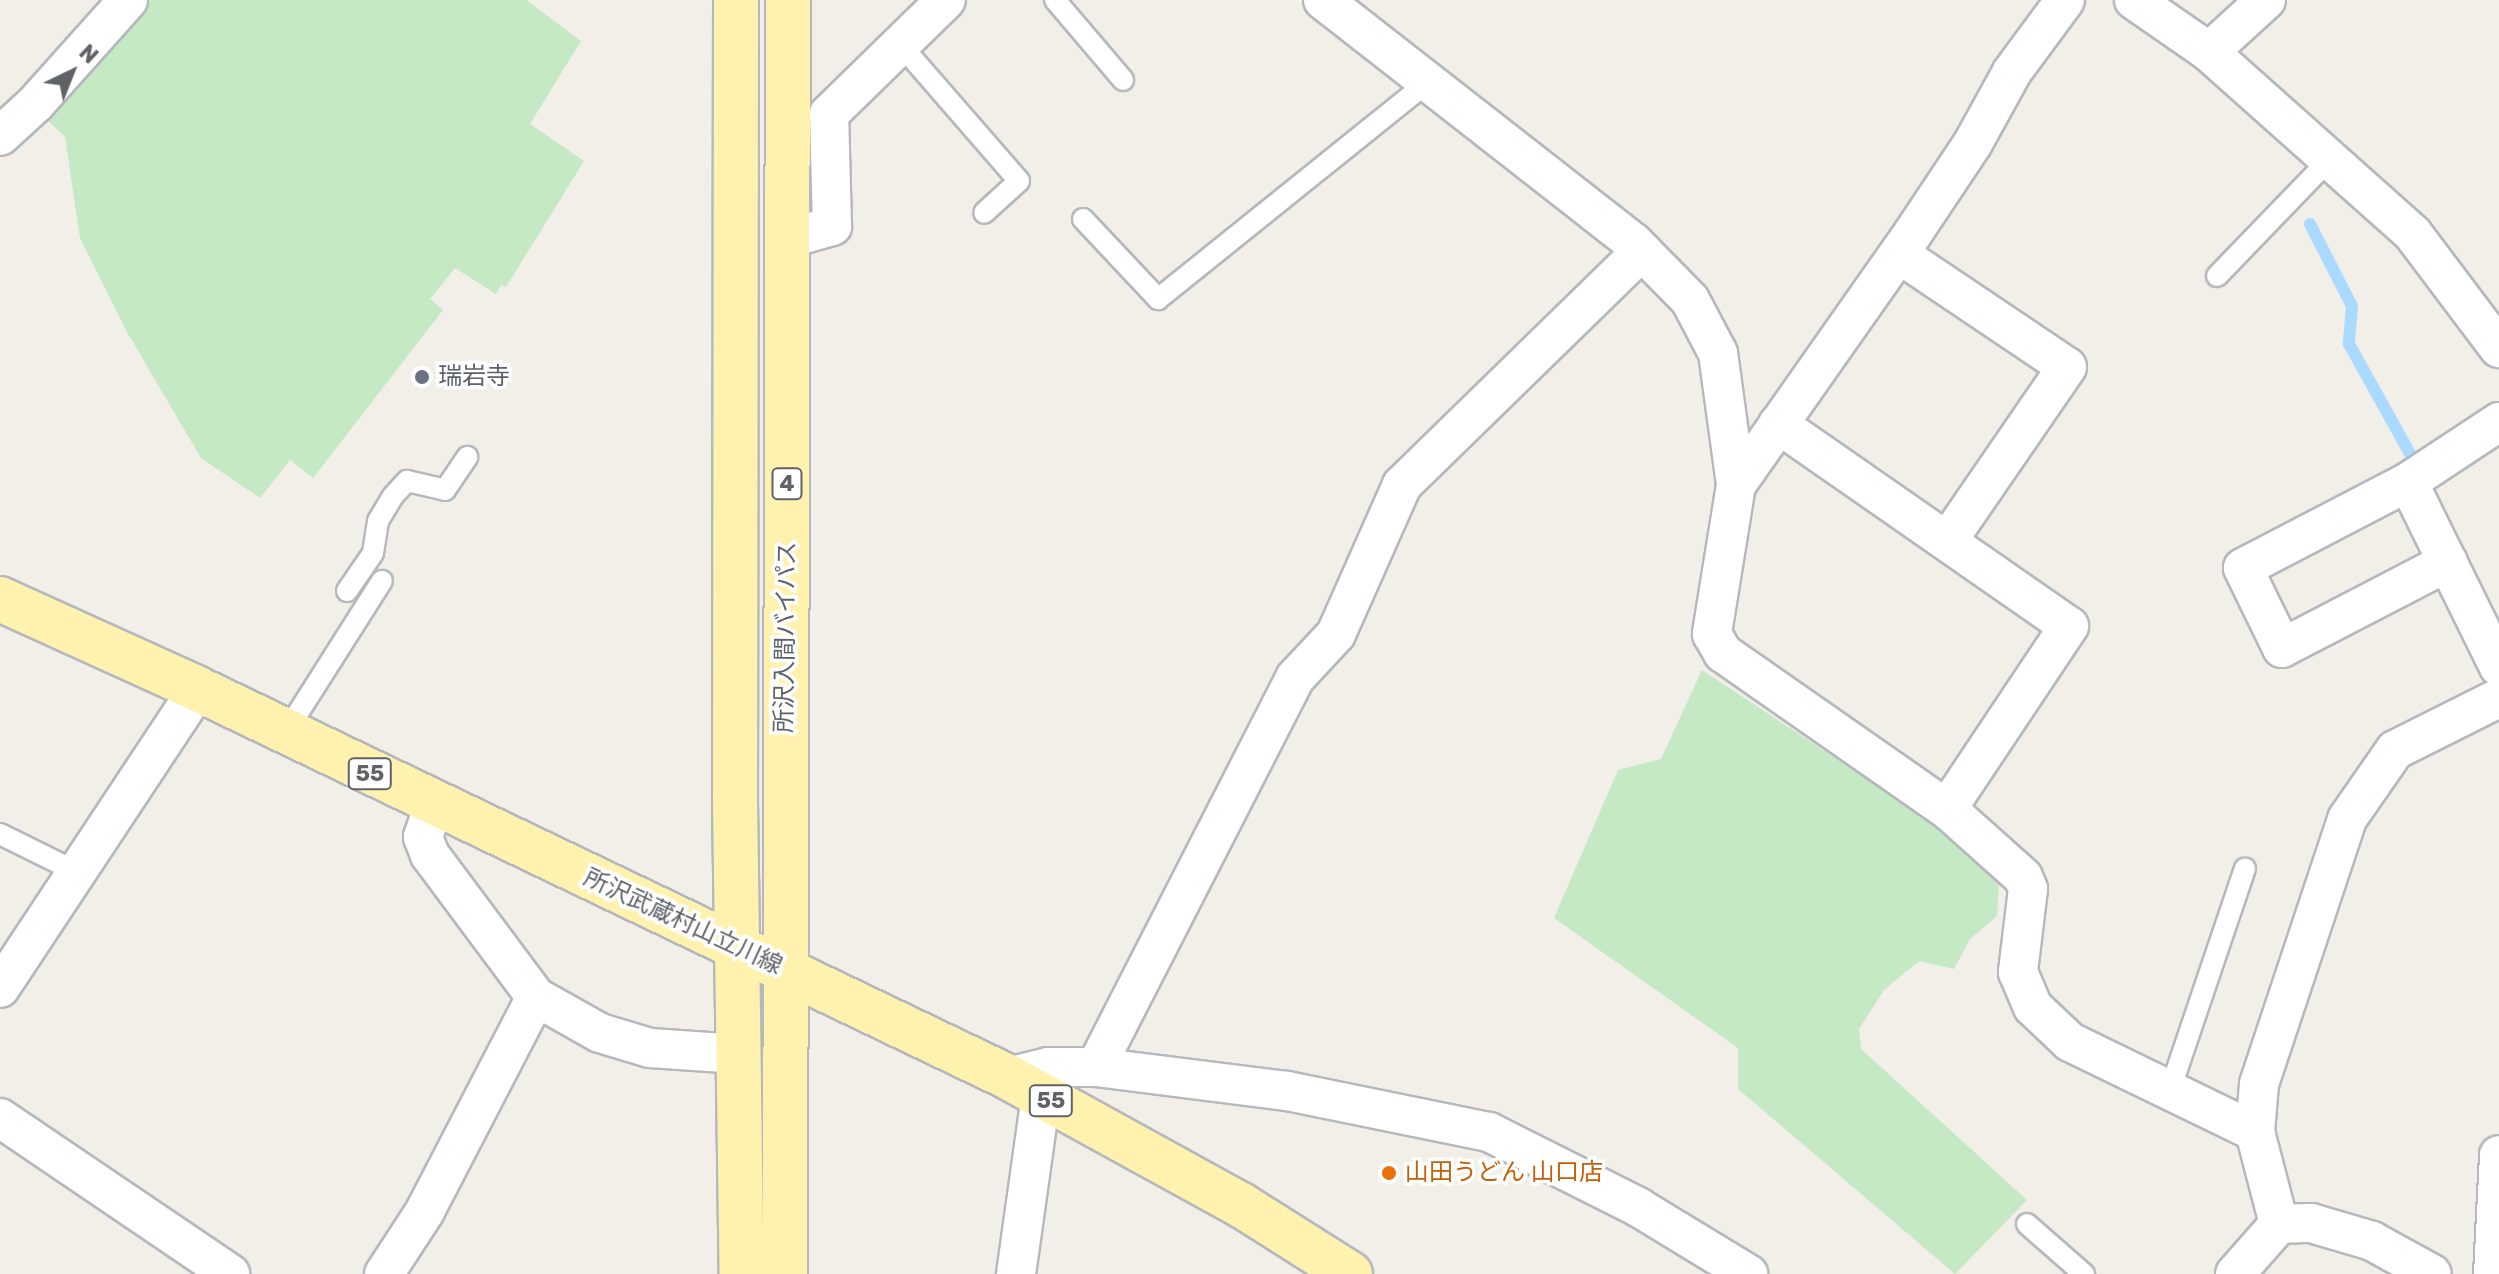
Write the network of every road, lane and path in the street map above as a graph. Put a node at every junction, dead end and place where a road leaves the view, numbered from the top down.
1 (127, 0) edge
2 (736, 0) edge
3 (788, 0) edge
4 (946, 0) edge
5 (1055, 0) edge
6 (1323, 0) edge
7 (2065, 0) edge
8 (2134, 0) edge
9 (2266, 0) edge
10 (900, 44) junction
11 (2209, 52) junction
12 (1123, 80) dead end
13 (1428, 82) junction
14 (0, 136) edge
15 (2327, 162) junction
16 (984, 213) dead end
17 (1083, 219) dead end
18 (790, 238) junction
19 (1642, 251) junction
20 (1899, 254) junction
21 (2217, 276) dead end
22 (2499, 348) edge
23 (2499, 422) edge
24 (1778, 424) junction
25 (467, 457) dead end
26 (2408, 482) junction
27 (1736, 485) junction
28 (1948, 540) junction
29 (2448, 562) junction
30 (382, 581) dead end
31 (347, 591) dead end
32 (0, 599) edge
33 (2499, 667) edge
34 (198, 689) junction
35 (2499, 698) edge
36 (286, 732) junction
37 (434, 805) junction
38 (1947, 809) junction
39 (0, 834) edge
40 (2245, 869) dead end
41 (75, 871) junction
42 (740, 949) junction
43 (786, 969) junction
44 (0, 988) edge
45 (536, 997) junction
46 (739, 1054) junction
47 (1096, 1067) junction
48 (1024, 1086) junction
49 (2169, 1093) junction
50 (0, 1118) edge
51 (2255, 1132) junction
52 (2499, 1155) edge
53 (2027, 1224) dead end
54 (2279, 1224) junction
55 (230, 1274) edge
56 (384, 1274) edge
57 (742, 1274) edge
58 (785, 1274) edge
59 (1016, 1274) edge
60 (1350, 1274) edge
61 (1748, 1274) edge
62 (2084, 1274) edge
63 (2235, 1274) edge
64 (2432, 1274) edge
65 (2493, 1274) edge

1 - 14 street
2 - 42 main road, 所沢入間バイパス / 4
3 - 18 main road, 所沢入間バイパス / 4
4 - 10 street
5 - 12 lane
6 - 13 street
7 - 20 street
8 - 11 street
9 - 11 street
10 - 16 lane
10 - 18 street
11 - 15 street
13 - 17 lane
13 - 19 street
15 - 21 lane
15 - 22 street
18 - 43 main road, 所沢入間バイパス / 4
19 - 27 street
19 - 47 street
20 - 24 street
20 - 28 street
23 - 26 street
24 - 27 street
24 - 28 street
25 - 31 lane
26 - 29 street
26 - 29 street
27 - 38 street
28 - 38 street
29 - 33 street
30 - 36 lane
32 - 34 main road, 所沢武蔵村山立川線 / 55
34 - 36 main road, 所沢武蔵村山立川線 / 55
34 - 41 street
35 - 51 street
36 - 37 main road, 所沢武蔵村山立川線 / 55
37 - 42 main road, 所沢武蔵村山立川線 / 55
37 - 45 street
38 - 49 street
39 - 41 lane
40 - 49 lane
41 - 44 street
42 - 43 main road, 所沢武蔵村山立川線 / 55
42 - 46 main road, 所沢入間バイパス / 4
43 - 48 main road, 所沢武蔵村山立川線 / 55
43 - 58 main road, 所沢入間バイパス / 4
45 - 46 street
45 - 56 street
46 - 57 main road, 所沢入間バイパス / 4
47 - 48 street
47 - 61 street
48 - 59 street
48 - 60 main road, 所沢武蔵村山立川線 / 55
49 - 51 street
50 - 55 street
51 - 54 street
52 - 65 street
53 - 62 lane
54 - 63 street
54 - 64 street

